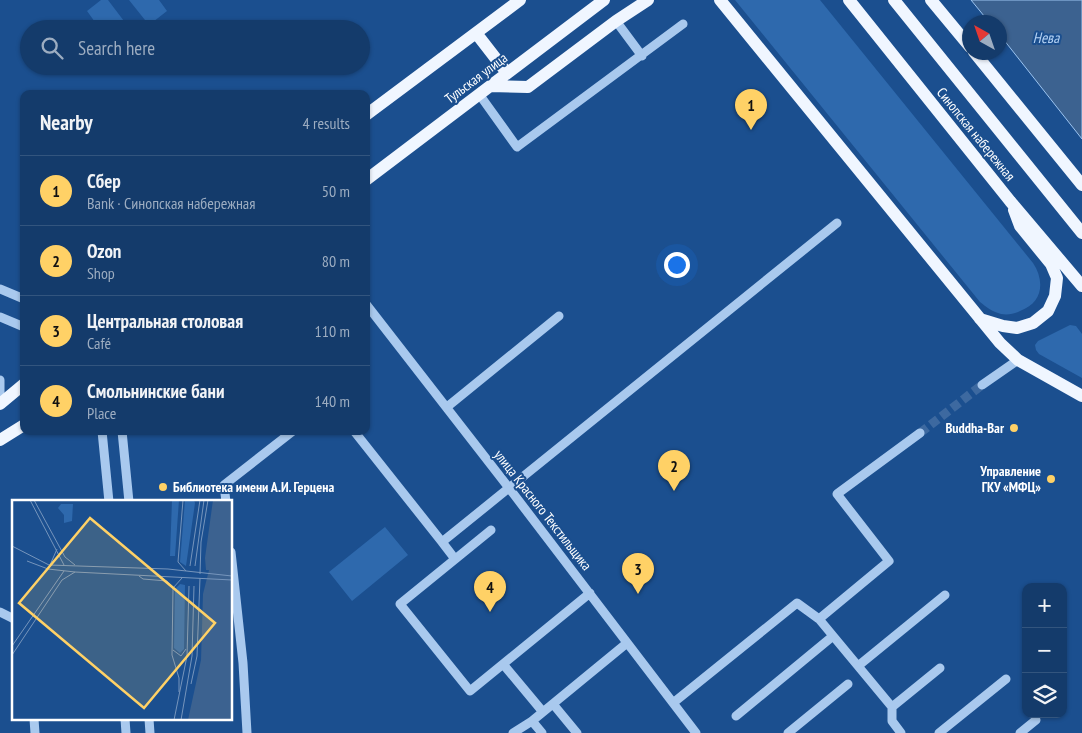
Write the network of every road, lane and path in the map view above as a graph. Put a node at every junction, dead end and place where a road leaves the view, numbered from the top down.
1 (520, 0) edge
2 (604, 0) edge
3 (648, 0) edge
4 (720, 0) edge
5 (849, 0) edge
6 (894, 0) edge
7 (931, 0) edge
8 (616, 21) junction
9 (683, 24) dead end
10 (476, 33) junction
11 (962, 37) edge
12 (642, 56) junction
13 (980, 60) edge
14 (507, 73) junction
15 (490, 86) junction
16 (479, 94) junction
17 (370, 112) edge
18 (370, 177) edge
19 (1082, 186) edge
20 (1010, 201) junction
21 (836, 223) dead end
22 (1082, 233) edge
23 (1082, 286) edge
24 (0, 289) edge
25 (20, 297) edge
26 (370, 309) edge
27 (559, 316) dead end
28 (0, 317) edge
29 (980, 319) junction
30 (20, 325) edge
31 (1018, 360) junction
32 (0, 380) edge
33 (982, 385) tunnel mouth
34 (20, 387) edge
35 (0, 394) edge
36 (1082, 396) edge
37 (0, 404) edge
38 (447, 408) junction
39 (20, 428) edge
40 (920, 433) tunnel mouth
41 (102, 435) edge
42 (122, 435) edge
43 (288, 435) edge
44 (357, 435) edge
45 (0, 440) edge
46 (509, 488) junction
47 (109, 500) edge
48 (128, 500) edge
49 (226, 500) edge
50 (491, 530) dead end
51 (442, 542) junction
52 (456, 559) junction
53 (232, 572) edge
54 (590, 593) junction
55 (944, 595) dead end
56 (0, 612) edge
57 (234, 613) edge
58 (12, 619) edge
59 (819, 619) junction
60 (834, 636) junction
61 (627, 643) junction
62 (503, 664) junction
63 (858, 666) junction
64 (940, 668) dead end
65 (1006, 679) dead end
66 (848, 684) dead end
67 (673, 703) junction
68 (553, 704) junction
69 (892, 707) junction
70 (543, 712) junction
71 (736, 716) dead end
72 (34, 720) edge
73 (125, 720) edge
74 (148, 720) edge
75 (1036, 720) dead end
76 (532, 721) junction
77 (35, 733) edge
78 (126, 733) edge
79 (150, 733) edge
80 (247, 733) edge
81 (513, 733) edge
82 (542, 733) edge
83 (577, 733) edge
84 (696, 733) edge
85 (788, 733) edge
86 (901, 733) edge
87 (939, 733) edge
88 (1020, 733) edge

1 - 10 main road
2 - 14 main road, Тульская улица
3 - 8 main road
4 - 29 main road
5 - 20 main road, Синопская набережная
6 - 22 main road, Синопская набережная
7 - 11 main road
8 - 12 street
8 - 15 main road
9 - 12 street
10 - 14 main road
10 - 17 main road
12 - 16 street
13 - 19 main road
14 - 15 main road, Тульская улица
15 - 16 main road, Тульская улица
16 - 18 main road, Тульская улица
20 - 23 main road, Синопская набережная
20 - 29 main road
21 - 46 street
24 - 25 street
26 - 38 street, улица Красного Текстильщика
27 - 38 street
28 - 30 street
29 - 31 main road
31 - 33 street
31 - 36 main road
32 - 35 street
34 - 37 main road
38 - 46 street, улица Красного Текстильщика
39 - 45 main road
40 - 59 street
41 - 47 street
42 - 48 street
43 - 49 street
44 - 51 street
46 - 51 street
46 - 54 street, улица Красного Текстильщика
50 - 52 street
51 - 52 street
52 - 62 street
53 - 57 street
54 - 61 street, улица Красного Текстильщика
54 - 62 street
55 - 63 street
56 - 58 street
57 - 80 street
59 - 60 street
59 - 67 street
60 - 63 street
60 - 71 street
61 - 67 street, улица Красного Текстильщика
61 - 68 street
62 - 70 street
63 - 69 street
64 - 69 street
65 - 87 street
66 - 85 street
67 - 84 street, улица Красного Текстильщика
68 - 70 street
68 - 83 street
69 - 86 street
70 - 76 street
72 - 77 street
73 - 78 street
74 - 79 street
75 - 88 street
76 - 81 street
76 - 82 street

